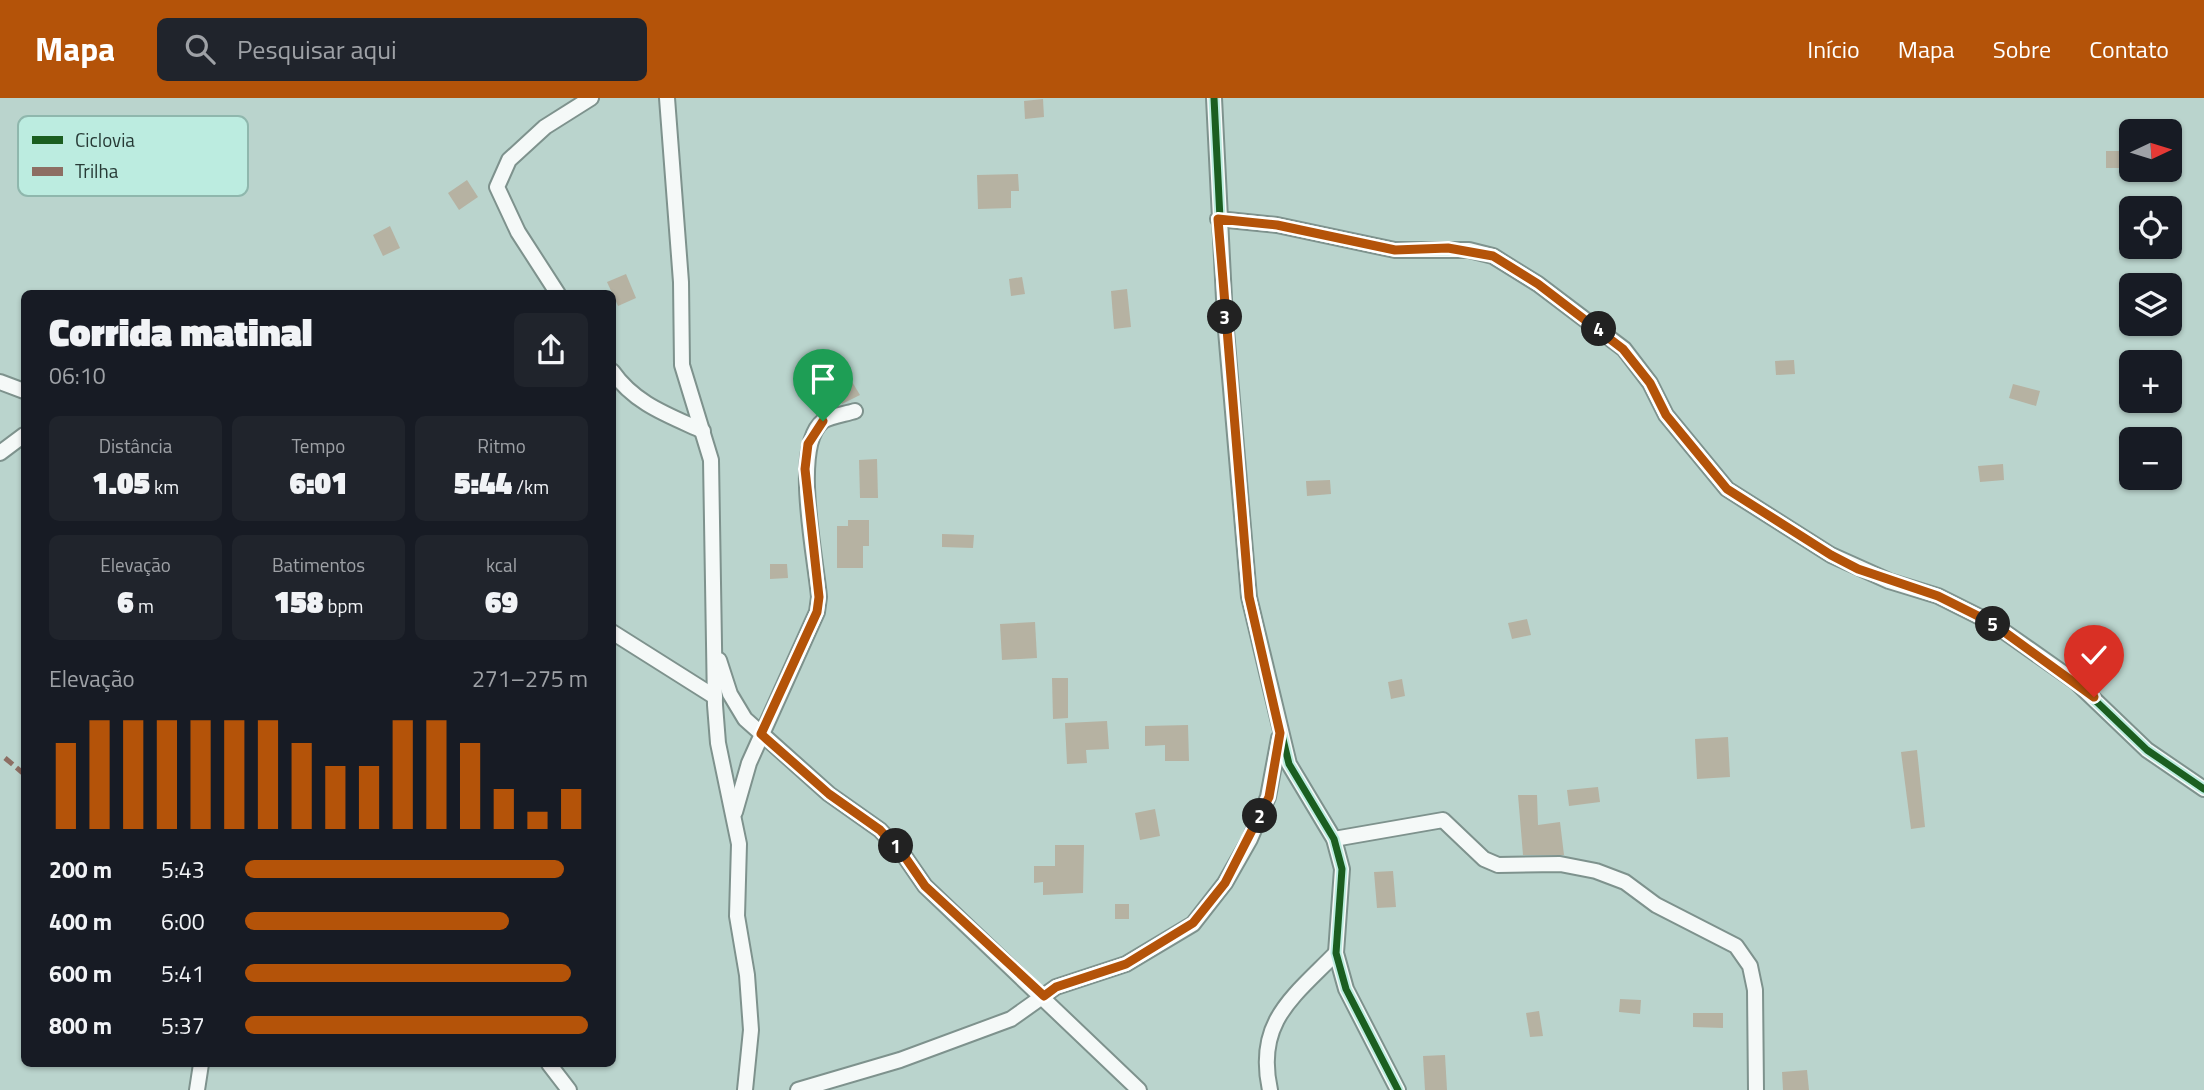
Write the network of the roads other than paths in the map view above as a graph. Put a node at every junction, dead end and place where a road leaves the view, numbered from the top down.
1 (591, 98) edge
2 (667, 98) edge
3 (1213, 98) edge
4 (1218, 219) junction
5 (555, 290) edge
6 (616, 376) edge
7 (0, 382) edge
8 (21, 390) edge
9 (855, 411) dead end
10 (703, 432) junction
11 (21, 437) edge
12 (0, 453) edge
13 (616, 635) edge
14 (716, 651) junction
15 (715, 697) junction
16 (1280, 733) junction
17 (761, 734) junction
18 (2204, 789) edge
19 (734, 816) junction
20 (1334, 839) junction
21 (1336, 953) junction
22 (1044, 996) junction
23 (201, 1067) edge
24 (552, 1067) edge
25 (197, 1090) edge
26 (569, 1090) edge
27 (745, 1090) edge
28 (798, 1090) edge
29 (1139, 1090) edge
30 (1270, 1090) edge
31 (1398, 1090) edge
32 (1756, 1090) edge

1 - 5 street
2 - 10 street
3 - 4 street
4 - 16 street
4 - 18 street
6 - 10 street
7 - 8 street
9 - 17 street
10 - 14 street
11 - 12 street
13 - 15 street
14 - 15 street
14 - 17 street
15 - 19 street
16 - 20 street
16 - 22 street
17 - 19 street
17 - 22 street
19 - 27 street
20 - 21 street
20 - 32 street
21 - 30 street
21 - 31 street
22 - 28 street
22 - 29 street
23 - 25 street
24 - 26 street

